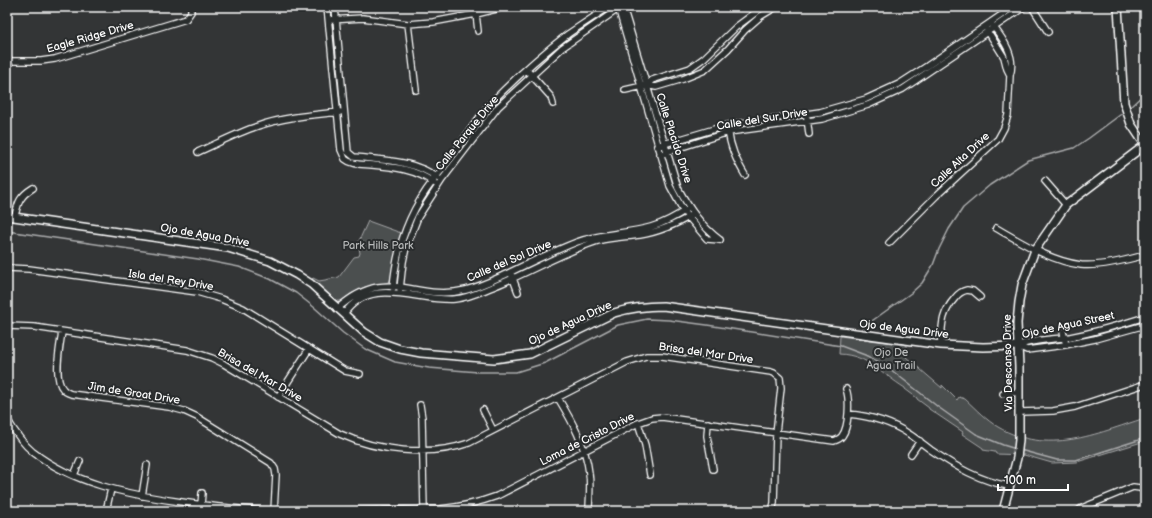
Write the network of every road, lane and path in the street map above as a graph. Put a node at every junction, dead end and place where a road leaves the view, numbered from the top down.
1 (191, 7) edge
2 (327, 7) edge
3 (335, 7) edge
4 (504, 7) edge
5 (609, 7) edge
6 (620, 7) edge
7 (763, 7) edge
8 (776, 7) edge
9 (1013, 7) edge
10 (1024, 7) edge
11 (1032, 7) edge
12 (1118, 7) edge
13 (476, 14) junction
14 (337, 19) junction
15 (329, 20) junction
16 (408, 24) junction
17 (993, 25) junction
18 (986, 29) junction
19 (478, 31) dead end
20 (1048, 32) dead end
21 (570, 33) junction
22 (574, 40) junction
23 (720, 44) junction
24 (727, 50) junction
25 (1012, 59) junction
26 (7, 61) edge
27 (1005, 61) junction
28 (334, 67) junction
29 (340, 67) junction
30 (526, 69) junction
31 (532, 75) junction
32 (1010, 75) junction
33 (644, 86) junction
34 (416, 90) dead end
35 (625, 90) dead end
36 (867, 102) junction
37 (553, 104) dead end
38 (341, 112) junction
39 (807, 114) junction
40 (807, 122) junction
41 (476, 123) junction
42 (728, 125) junction
43 (482, 128) junction
44 (728, 132) junction
45 (809, 134) dead end
46 (664, 143) junction
47 (1145, 144) edge
48 (657, 146) junction
49 (198, 152) dead end
50 (667, 152) junction
51 (349, 154) junction
52 (660, 154) junction
53 (345, 159) junction
54 (395, 161) junction
55 (394, 168) junction
56 (745, 175) dead end
57 (437, 176) junction
58 (442, 180) junction
59 (1045, 181) dead end
60 (432, 182) junction
61 (438, 186) junction
62 (32, 188) dead end
63 (1066, 205) junction
64 (686, 210) junction
65 (691, 215) junction
66 (7, 216) edge
67 (15, 216) junction
68 (415, 216) junction
69 (996, 228) dead end
70 (628, 234) junction
71 (582, 240) junction
72 (889, 243) dead end
73 (403, 247) junction
74 (584, 247) junction
75 (1035, 250) junction
76 (586, 253) dead end
77 (1145, 255) edge
78 (7, 268) edge
79 (510, 272) junction
80 (513, 279) junction
81 (393, 285) junction
82 (400, 286) junction
83 (393, 292) junction
84 (518, 292) dead end
85 (399, 293) junction
86 (425, 294) junction
87 (980, 297) dead end
88 (337, 308) junction
89 (344, 314) junction
90 (1145, 317) edge
91 (1131, 321) junction
92 (1145, 325) edge
93 (7, 326) edge
94 (1134, 328) junction
95 (1063, 330) dead end
96 (62, 332) junction
97 (1064, 338) junction
98 (941, 345) junction
99 (1065, 345) junction
100 (1018, 346) junction
101 (309, 349) junction
102 (360, 374) dead end
103 (1145, 384) edge
104 (846, 389) dead end
105 (1020, 392) junction
106 (1003, 394) dead end
107 (278, 397) junction
108 (558, 398) junction
109 (420, 406) dead end
110 (483, 410) dead end
111 (1020, 412) junction
112 (848, 414) junction
113 (7, 419) edge
114 (638, 423) junction
115 (708, 423) junction
116 (493, 430) junction
117 (776, 433) junction
118 (920, 441) junction
119 (423, 450) junction
120 (584, 451) junction
121 (911, 454) dead end
122 (80, 461) dead end
123 (147, 465) dead end
124 (712, 468) dead end
125 (74, 475) junction
126 (650, 476) dead end
127 (1009, 486) junction
128 (111, 489) junction
129 (1145, 492) edge
130 (202, 493) dead end
131 (142, 496) junction
132 (201, 505) junction
133 (424, 509) junction
134 (106, 511) edge
135 (273, 511) edge
136 (343, 511) edge
137 (589, 511) edge
138 (772, 511) edge
139 (1003, 511) edge
140 (1078, 511) edge

1 - 26 street, Eagle Ridge Drive
2 - 15 street
3 - 14 street
4 - 13 street
5 - 21 street, Calle Parque Drive
6 - 22 street, Calle Parque Drive
6 - 33 street, Calle Placido Drive
7 - 23 street
8 - 24 street
9 - 17 street, Calle del Sur Drive
10 - 17 street, Calle del Sur Drive
11 - 20 street
12 - 47 street
13 - 16 street
13 - 19 street
14 - 15 street
14 - 16 street
14 - 29 street
15 - 28 street
16 - 34 street
17 - 18 street, Calle del Sur Drive
17 - 25 street
18 - 27 street, Calle Alta Drive
18 - 36 street, Calle del Sur Drive
21 - 22 street
21 - 30 street, Calle Parque Drive
22 - 31 street, Calle Parque Drive
23 - 24 street
23 - 33 street
24 - 33 street
25 - 27 street
25 - 32 street, Calle Alta Drive
27 - 32 street, Calle Alta Drive
28 - 29 street
28 - 38 street
29 - 38 street
30 - 31 street
30 - 41 street, Calle Parque Drive
31 - 37 street
31 - 43 street, Calle Parque Drive
32 - 72 street, Calle Alta Drive
33 - 35 street
33 - 46 street, Calle Placido Drive
33 - 48 street, Calle Placido Drive
36 - 39 street, Calle del Sur Drive
36 - 40 street, Calle del Sur Drive
38 - 49 street
38 - 51 street
38 - 53 street
39 - 40 street
39 - 42 street, Calle del Sur Drive
40 - 44 street, Calle del Sur Drive
40 - 45 street
41 - 43 street
41 - 57 street, Calle Parque Drive
42 - 44 street
42 - 46 street, Calle del Sur Drive
43 - 58 street, Calle Parque Drive
44 - 50 street, Calle del Sur Drive
44 - 56 street
46 - 48 street, Calle del Sur Drive
46 - 50 street, Calle Placido Drive
47 - 63 street, Via Descanso Drive
48 - 52 street, Calle Placido Drive
50 - 52 street, Calle del Sur Drive
50 - 64 street, Calle Placido Drive
51 - 53 street
51 - 54 street
52 - 64 street, Calle Placido Drive
53 - 55 street
54 - 55 street
54 - 57 street
55 - 60 street
57 - 58 street
57 - 60 street, Calle Parque Drive
58 - 61 street, Calle Parque Drive
59 - 63 street
60 - 61 street
60 - 68 street, Calle Parque Drive
61 - 68 street, Calle Parque Drive
62 - 67 street
63 - 75 street, Via Descanso Drive
64 - 65 street, Calle Placido Drive
64 - 70 street, Calle del Sol Drive
65 - 65 street, Calle Placido Drive
65 - 70 street, Calle del Sol Drive
66 - 67 street, Ojo de Agua Drive
67 - 88 street, Ojo de Agua Drive
68 - 73 street, Calle Parque Drive
69 - 75 street
70 - 71 street, Calle del Sol Drive
70 - 74 street, Calle del Sol Drive
71 - 74 street
71 - 79 street, Calle del Sol Drive
73 - 81 street, Calle Parque Drive
73 - 82 street, Calle Parque Drive
74 - 76 street
74 - 80 street, Calle del Sol Drive
75 - 77 street
75 - 100 street, Via Descanso Drive
78 - 101 street, Isla del Rey Drive
79 - 80 street
79 - 86 street, Calle del Sol Drive
80 - 84 street
80 - 86 street, Calle del Sol Drive
81 - 82 street, Calle del Sol Drive
81 - 83 street, Calle Parque Drive
81 - 88 street, Calle del Sol Drive
82 - 85 street, Calle Parque Drive
82 - 86 street, Calle del Sol Drive
83 - 85 street, Calle del Sol Drive
83 - 89 street, Calle del Sol Drive
85 - 86 street, Calle del Sol Drive
87 - 98 street
88 - 89 street, Ojo de Agua Drive
89 - 98 street, Ojo de Agua Drive
90 - 91 street, Ojo de Agua Street
91 - 94 street
91 - 97 street, Ojo de Agua Street
92 - 94 street, Ojo de Agua Drive
93 - 96 street, Brisa del Mar Drive
94 - 99 street, Ojo de Agua Drive
95 - 97 street
96 - 107 street, Brisa del Mar Drive
96 - 135 street, Jim de Groat Drive
97 - 99 street
97 - 100 street, Ojo de Agua Street
98 - 100 street, Ojo de Agua Drive
99 - 100 street, Ojo de Agua Drive
100 - 105 street, Via Descanso Drive
101 - 102 street, Isla del Rey Drive
101 - 107 street
103 - 111 street
104 - 112 street, Loma de Cristo Drive
105 - 106 street
105 - 111 street, Via Descanso Drive
107 - 119 street, Brisa del Mar Drive
108 - 116 street, Brisa del Mar Drive
108 - 117 street, Brisa del Mar Drive
108 - 120 street
109 - 119 street
110 - 116 street
111 - 127 street, Via Descanso Drive
112 - 117 street, Loma de Cristo Drive
112 - 118 street
113 - 125 street
114 - 115 street, Loma de Cristo Drive
114 - 120 street, Loma de Cristo Drive
114 - 126 street
115 - 117 street, Loma de Cristo Drive
115 - 124 street
116 - 119 street, Brisa del Mar Drive
117 - 138 street, Brisa del Mar Drive
118 - 121 street
118 - 127 street
119 - 133 street
120 - 133 street, Loma de Cristo Drive
120 - 137 street
122 - 125 street
123 - 131 street
125 - 128 street
127 - 139 street, Via Descanso Drive
128 - 131 street
128 - 134 street
129 - 140 street
130 - 132 street
131 - 132 street
132 - 135 street
133 - 136 street, Loma de Cristo Drive

